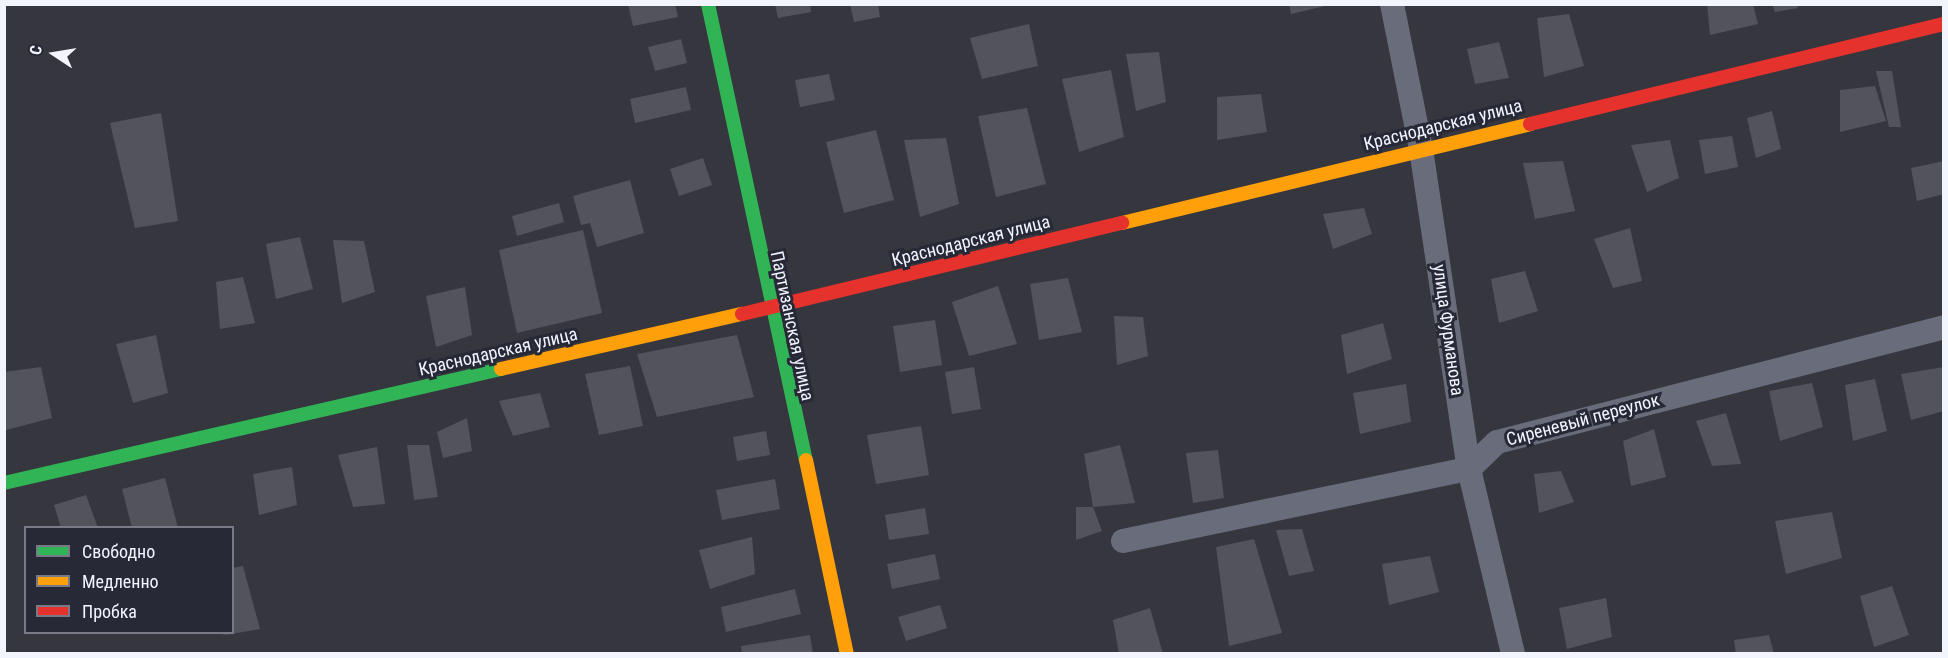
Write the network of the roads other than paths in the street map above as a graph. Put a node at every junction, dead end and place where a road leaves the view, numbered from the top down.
1 (708, 4) edge
2 (1392, 4) edge
3 (1944, 24) edge
4 (1421, 149) junction
5 (770, 308) junction
6 (1944, 327) edge
7 (1469, 469) junction
8 (4, 483) edge
9 (1123, 541) dead end
10 (846, 654) edge
11 (1513, 654) edge

1 - 5 street, Партизанская улица
2 - 4 street, улица Фурманова
3 - 4 street, Краснодарская улица
4 - 5 street, Краснодарская улица
4 - 7 street, улица Фурманова
5 - 8 street, Краснодарская улица
5 - 10 street, Партизанская улица
6 - 7 street, Сиреневый переулок
7 - 9 street
7 - 11 street, улица Фурманова

